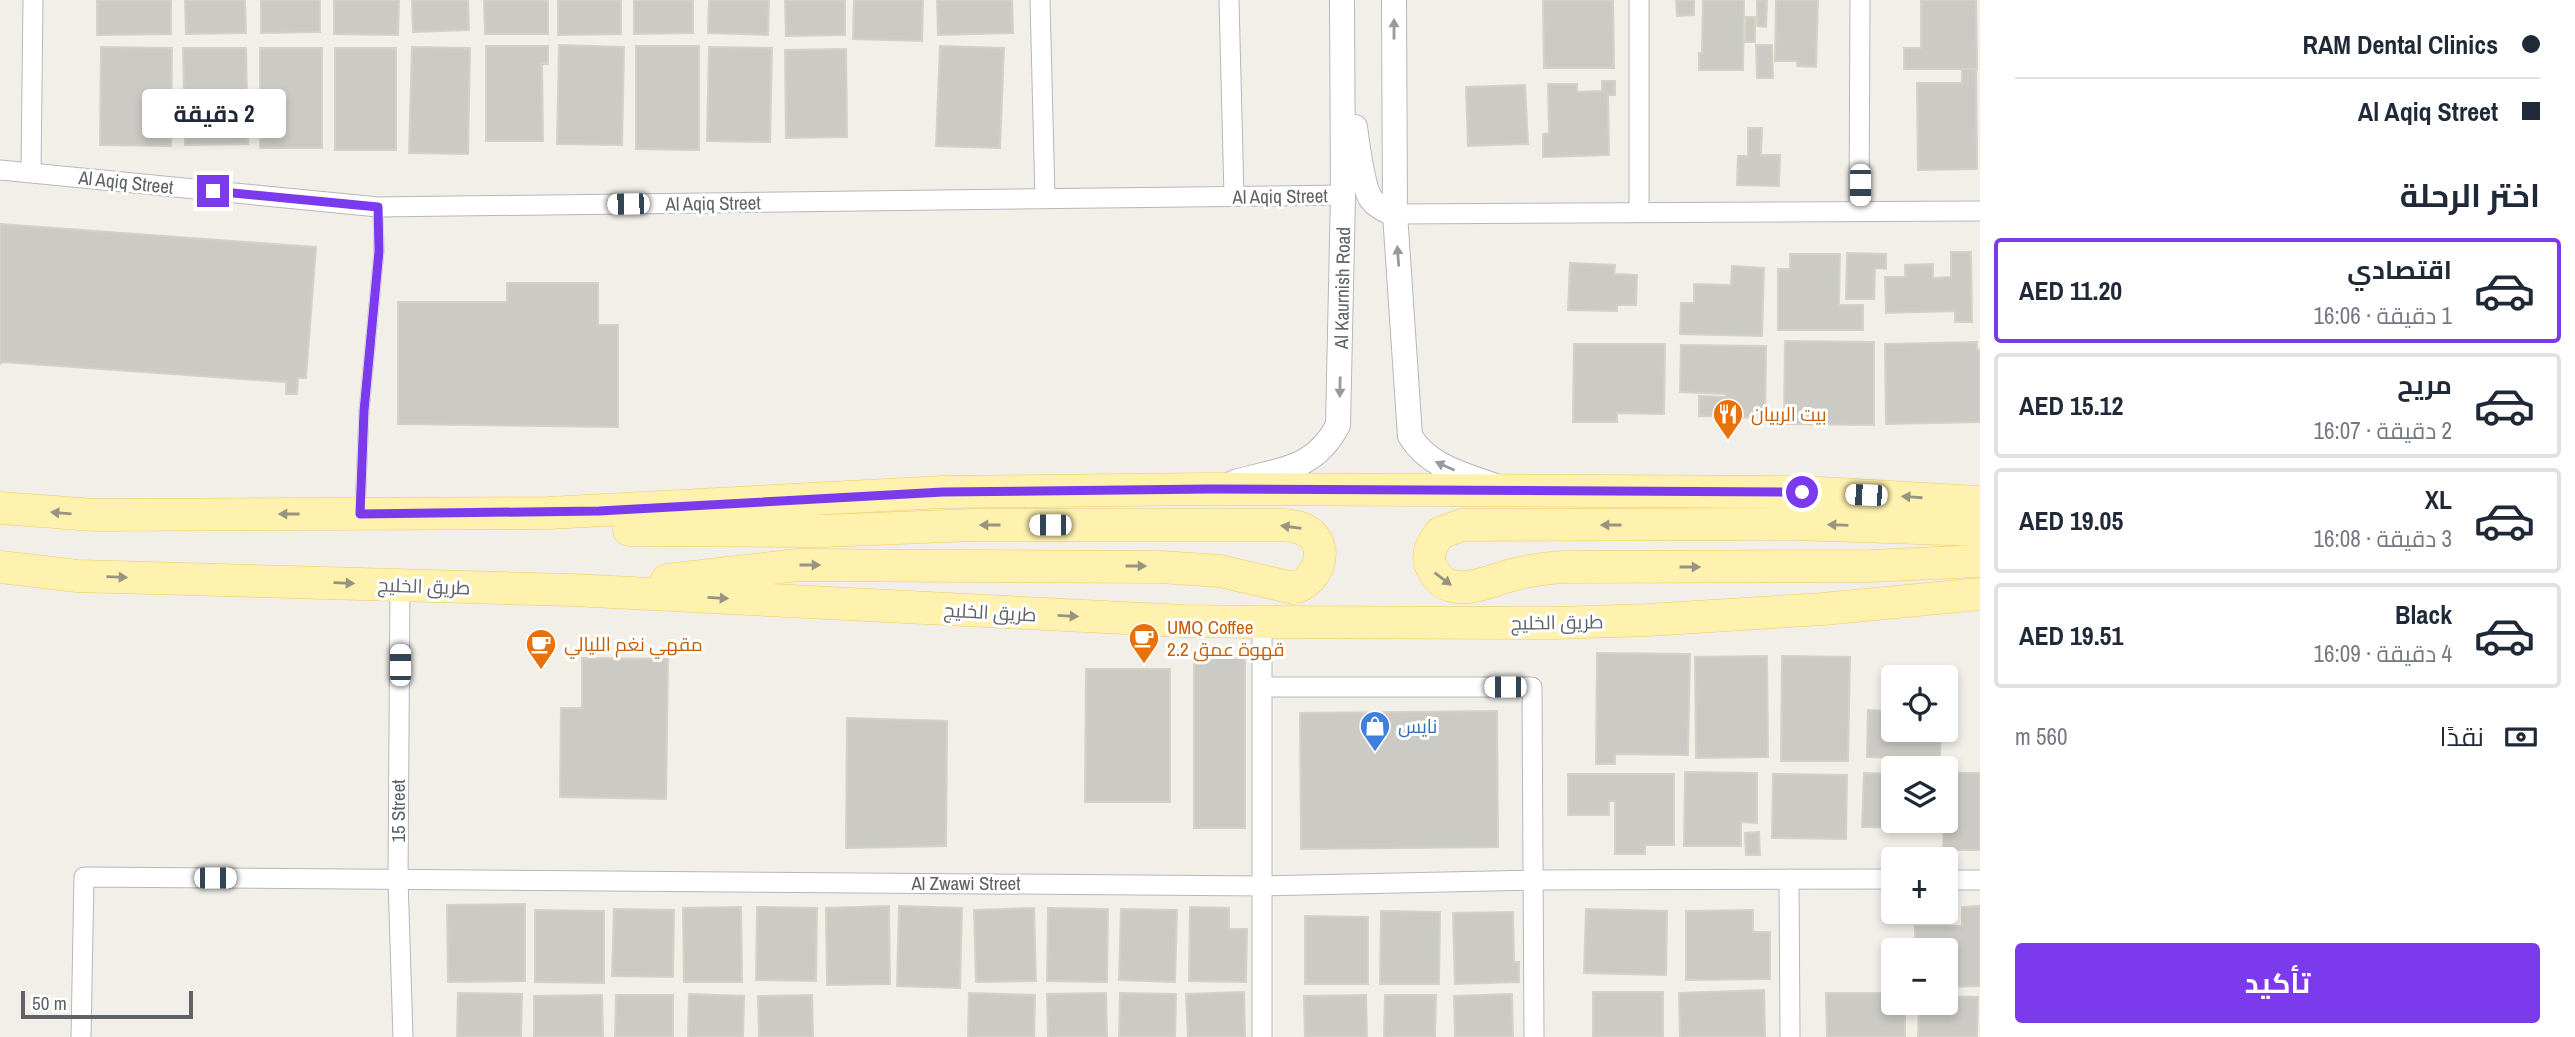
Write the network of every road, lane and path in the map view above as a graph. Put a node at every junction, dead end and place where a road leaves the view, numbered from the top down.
1 (33, 0) edge
2 (1040, 0) edge
3 (1229, 0) edge
4 (1342, 0) edge
5 (1394, 0) edge
6 (1639, 0) edge
7 (1860, 0) edge
8 (1342, 33) junction
9 (0, 170) edge
10 (31, 172) junction
11 (1343, 195) junction
12 (1234, 196) junction
13 (1045, 198) junction
14 (378, 207) junction
15 (1860, 211) junction
16 (1980, 211) edge
17 (1639, 212) junction
18 (1395, 214) junction
19 (1209, 489) junction
20 (1508, 491) junction
21 (1980, 502) edge
22 (0, 508) edge
23 (445, 513) junction
24 (360, 514) junction
25 (1980, 530) edge
26 (1980, 561) edge
27 (0, 567) edge
28 (77, 576) junction
29 (0, 577) edge
30 (400, 585) junction
31 (572, 590) junction
32 (1980, 594) edge
33 (1262, 622) junction
34 (1264, 687) junction
35 (398, 879) junction
36 (1789, 879) junction
37 (1881, 879) edge
38 (1534, 880) junction
39 (1958, 880) edge
40 (1980, 880) edge
41 (1263, 886) junction
42 (81, 1037) edge
43 (403, 1037) edge
44 (1262, 1037) edge
45 (1534, 1037) edge
46 (1790, 1037) edge

1 - 10 street
2 - 13 street
3 - 12 street
4 - 8 street, Al Kaurnish Road
18 -> 5 street
6 - 17 street
7 - 15 street
8 - 11 street, Al Kaurnish Road
8 - 18 street
9 - 10 street, Al Aqiq Street
10 - 14 street, Al Aqiq Street
11 - 12 street, Al Aqiq Street
11 -> 19 street, Al Kaurnish Road
12 - 13 street, Al Aqiq Street
13 - 14 street, Al Aqiq Street
14 - 24 lane
15 - 16 street
15 - 17 street
17 - 18 street
20 -> 18 street
19 - 20 main road
19 - 23 main road
21 -> 20 main road
24 -> 22 main road
23 - 24 main road
31 -> 23 main road
25 -> 26 main road
27 - 28 main road, طريق الخليج
28 - 29 main road
28 -> 30 main road, طريق الخليج
30 - 31 main road, طريق الخليج
30 - 35 street, 15 Street
31 -> 33 main road, طريق الخليج
32 - 33 main road, طريق الخليج
33 - 34 street
34 - 38 street
34 - 41 street
35 - 41 street, Al Zwawi Street
35 - 42 street, Al Zwawi Street
35 - 43 street, 15 Street
36 - 37 street, Al Zwawi Street
36 - 38 street, Al Zwawi Street
36 - 46 street
38 - 41 street, Al Zwawi Street
38 - 45 street
39 - 40 street
41 - 44 street

